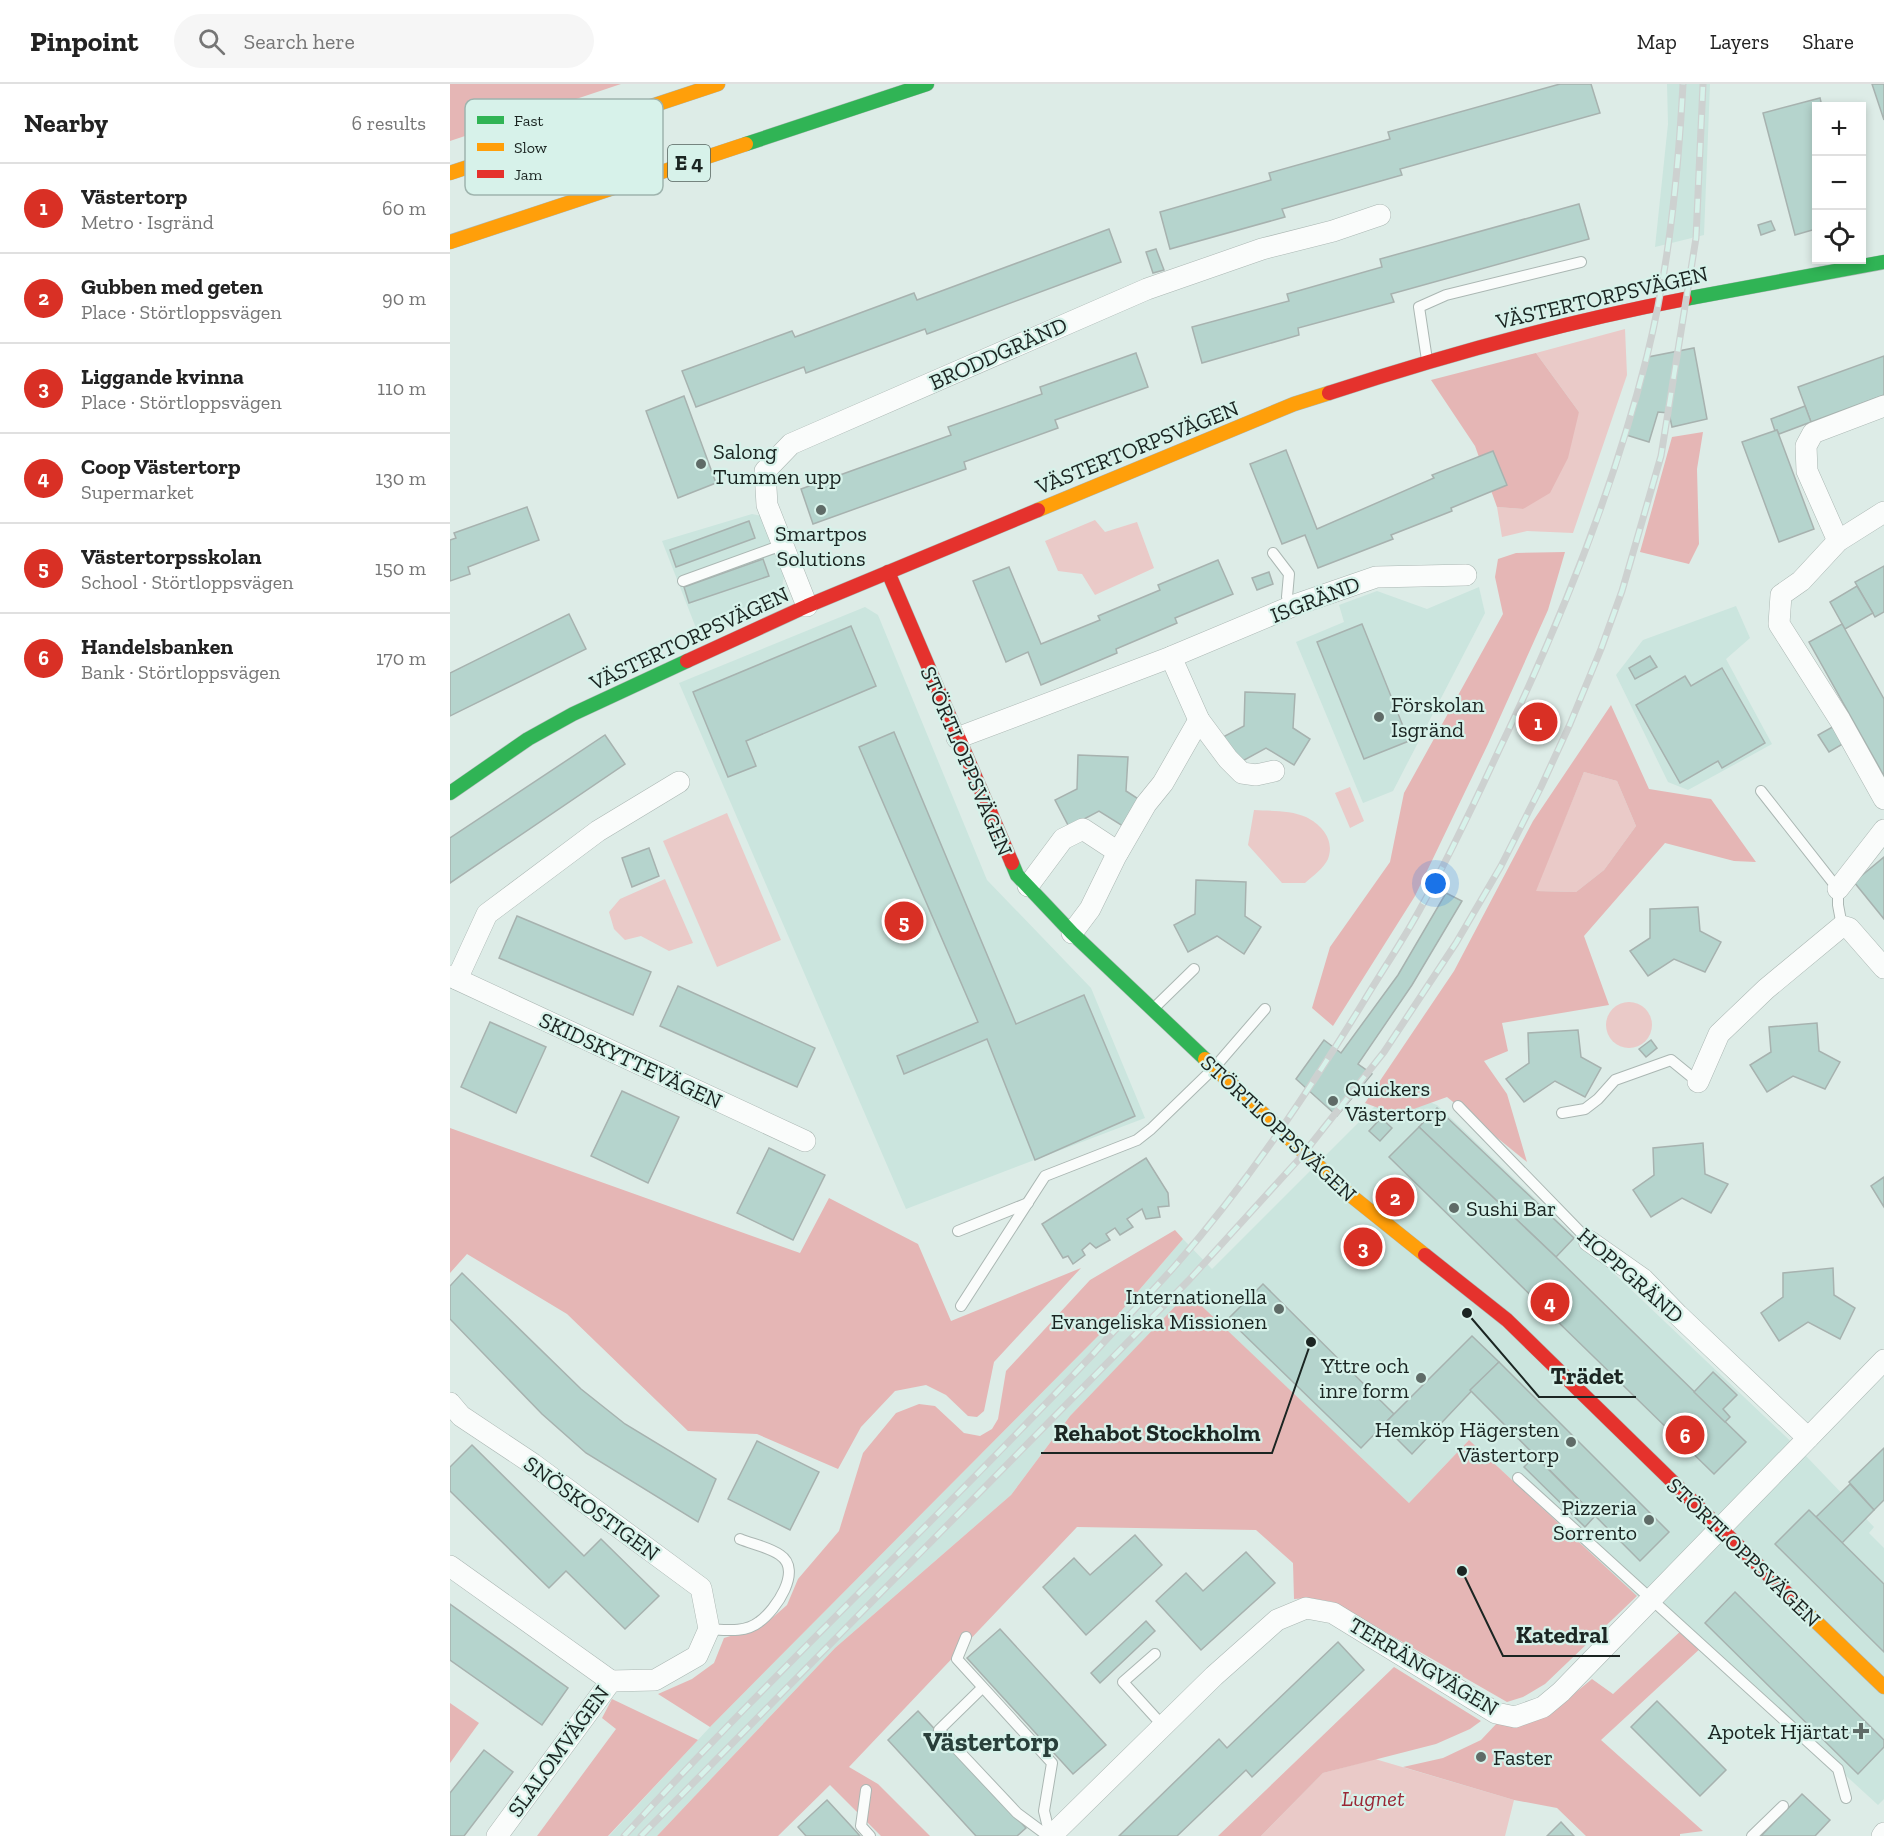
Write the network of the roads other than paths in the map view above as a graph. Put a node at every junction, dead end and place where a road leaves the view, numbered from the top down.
1 (718, 84) edge
2 (927, 84) edge
3 (663, 102) edge
4 (465, 168) edge
5 (663, 171) edge
6 (450, 173) edge
7 (592, 195) edge
8 (1380, 215) dead end
9 (450, 242) edge
10 (1581, 262) dead end
11 (1884, 262) edge
12 (1427, 360) junction
13 (1884, 406) edge
14 (1884, 512) edge
15 (1838, 541) junction
16 (782, 544) junction
17 (1274, 553) dead end
18 (888, 572) junction
19 (1466, 574) dead end
20 (683, 581) dead end
21 (1294, 605) junction
22 (807, 606) junction
23 (1171, 657) junction
24 (1199, 720) junction
25 (957, 738) junction
26 (1274, 771) dead end
27 (679, 782) dead end
28 (1761, 791) dead end
29 (450, 793) edge
30 (1884, 799) edge
31 (1884, 830) edge
32 (1118, 852) junction
33 (1028, 886) junction
34 (1838, 890) junction
35 (1842, 926) junction
36 (1072, 933) junction
37 (1884, 968) edge
38 (1194, 969) dead end
39 (454, 977) edge
40 (1153, 1009) junction
41 (1265, 1009) dead end
42 (1214, 1068) junction
43 (1698, 1082) joint
44 (1458, 1106) dead end
45 (1562, 1113) dead end
46 (805, 1141) dead end
47 (1028, 1203) junction
48 (958, 1232) dead end
49 (1589, 1241) joint
50 (960, 1306) dead end
51 (1884, 1360) edge
52 (450, 1403) edge
53 (1808, 1438) junction
54 (1518, 1478) dead end
55 (1720, 1530) junction
56 (740, 1539) dead end
57 (450, 1566) edge
58 (1652, 1598) junction
59 (709, 1629) junction
60 (966, 1637) dead end
61 (1155, 1654) dead end
62 (611, 1681) junction
63 (1884, 1687) edge
64 (982, 1688) junction
65 (1164, 1727) junction
66 (866, 1790) dead end
67 (1846, 1798) dead end
68 (1783, 1806) dead end
69 (497, 1836) edge
70 (870, 1836) edge
71 (1050, 1836) edge
72 (1752, 1836) edge

1 - 3 main road
2 - 5 main road, E 4
4 - 6 main road
7 - 9 main road, E 4
8 - 16 street, BRODDGRÄND
10 - 12 lane
11 - 12 main road, VÄSTERTORPSVÄGEN
12 - 18 main road, VÄSTERTORPSVÄGEN
13 - 15 street
14 - 15 street
15 - 30 street
16 - 20 lane
16 - 22 street, BRODDGRÄND
17 - 21 lane
18 - 22 main road, VÄSTERTORPSVÄGEN
18 - 25 main road, STÖRTLOPPSVÄGEN
19 - 21 street, ISGRÄND
21 - 23 street, ISGRÄND
22 - 29 main road, VÄSTERTORPSVÄGEN
23 - 24 street
23 - 25 street, ISGRÄND
24 - 26 street
24 - 32 street
25 - 33 main road, STÖRTLOPPSVÄGEN
27 - 39 street, SKIDSKYTTEVÄGEN
28 - 34 lane
31 - 34 street
32 - 33 street
32 - 36 street
33 - 36 main road, STÖRTLOPPSVÄGEN
34 - 35 lane
35 - 37 street
35 - 43 street
36 - 40 main road, STÖRTLOPPSVÄGEN
38 - 40 lane
39 - 46 street, SKIDSKYTTEVÄGEN
40 - 42 main road, STÖRTLOPPSVÄGEN
41 - 42 lane
42 - 47 lane
42 - 55 main road, STÖRTLOPPSVÄGEN
43 - 45 lane
44 - 49 lane, HOPPGRÄND
47 - 48 lane
47 - 50 lane
49 - 53 street, HOPPGRÄND
51 - 53 street, TERRÄNGVÄGEN
52 - 59 street, SNÖSKOSTIGEN
53 - 55 street, TERRÄNGVÄGEN
54 - 58 lane
55 - 58 street, TERRÄNGVÄGEN
55 - 63 main road, STÖRTLOPPSVÄGEN
56 - 59 lane
57 - 62 street, SLALOMVÄGEN
58 - 65 street, TERRÄNGVÄGEN
58 - 67 lane
59 - 62 street
60 - 64 lane
61 - 65 lane
62 - 69 street, SLALOMVÄGEN
64 - 71 lane
64 - 71 lane
65 - 71 street, TERRÄNGVÄGEN
66 - 70 lane
68 - 72 lane

